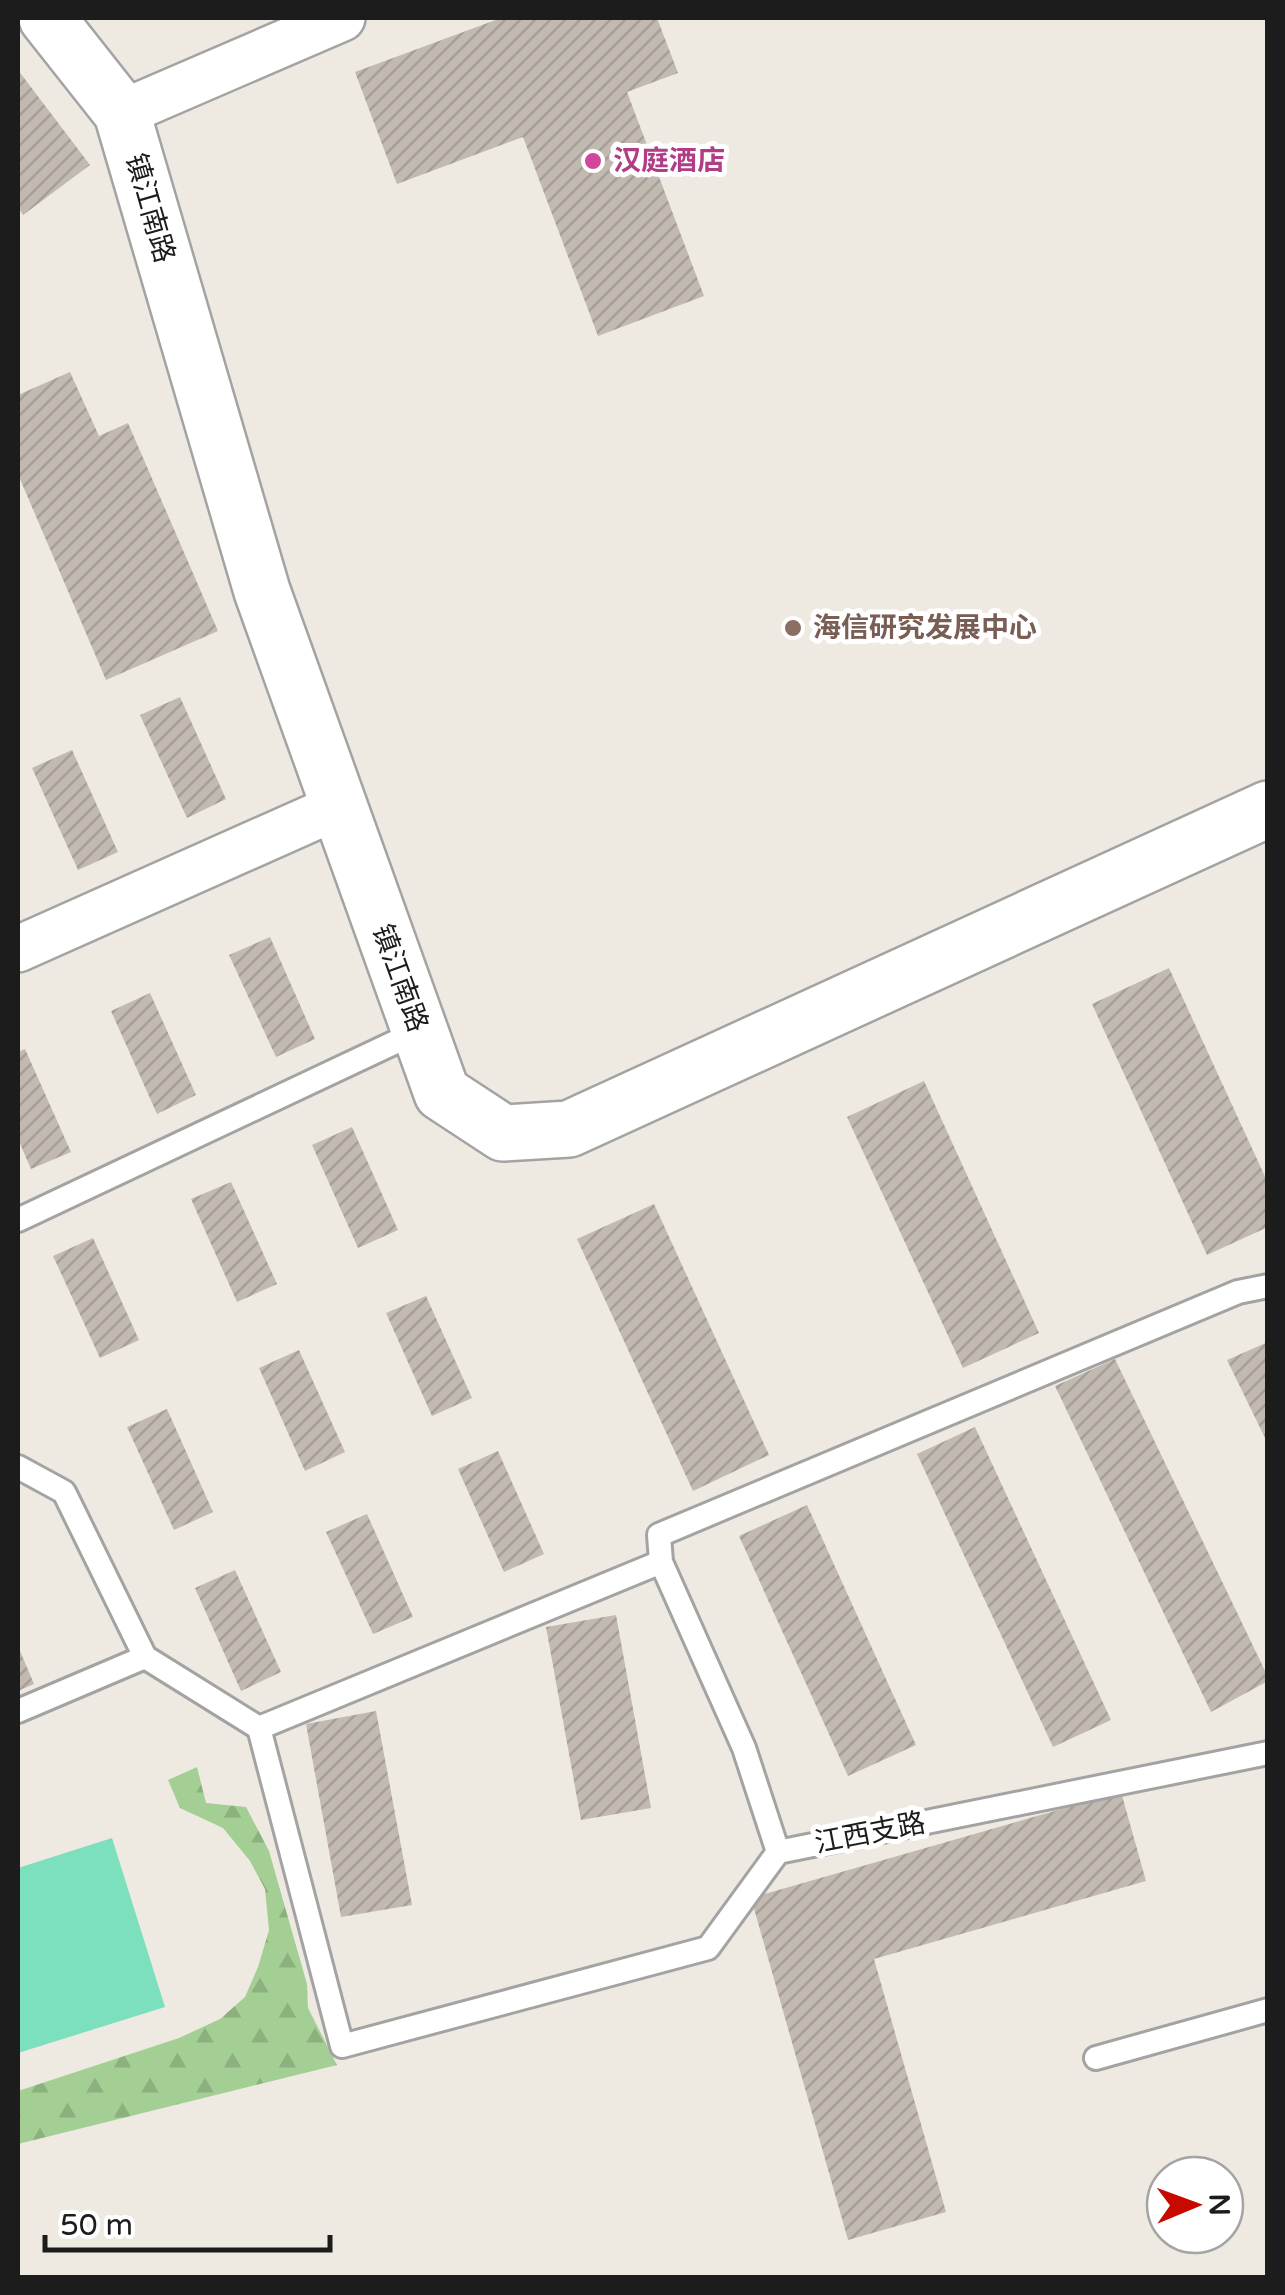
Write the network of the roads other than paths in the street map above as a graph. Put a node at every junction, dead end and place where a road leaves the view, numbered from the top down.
1 (47, 18) edge
2 (342, 18) edge
3 (122, 113) junction
4 (339, 806) junction
5 (1268, 809) edge
6 (18, 949) edge
7 (419, 1031) junction
8 (18, 1220) edge
9 (1268, 1286) edge
10 (18, 1467) edge
11 (661, 1562) junction
12 (145, 1657) junction
13 (18, 1712) edge
14 (260, 1728) junction
15 (1268, 1752) edge
16 (778, 1852) junction
17 (1268, 2010) edge
18 (1096, 2058) dead end

1 - 3 street, 镇江南路
2 - 3 street
3 - 4 street, 镇江南路
4 - 6 street
4 - 7 street, 镇江南路
5 - 7 street, 镇江南路
7 - 8 lane
9 - 11 lane
10 - 12 lane
11 - 14 lane
11 - 16 lane, 江西支路
12 - 13 lane
12 - 14 lane
14 - 16 lane
15 - 16 lane, 江西支路
17 - 18 lane

